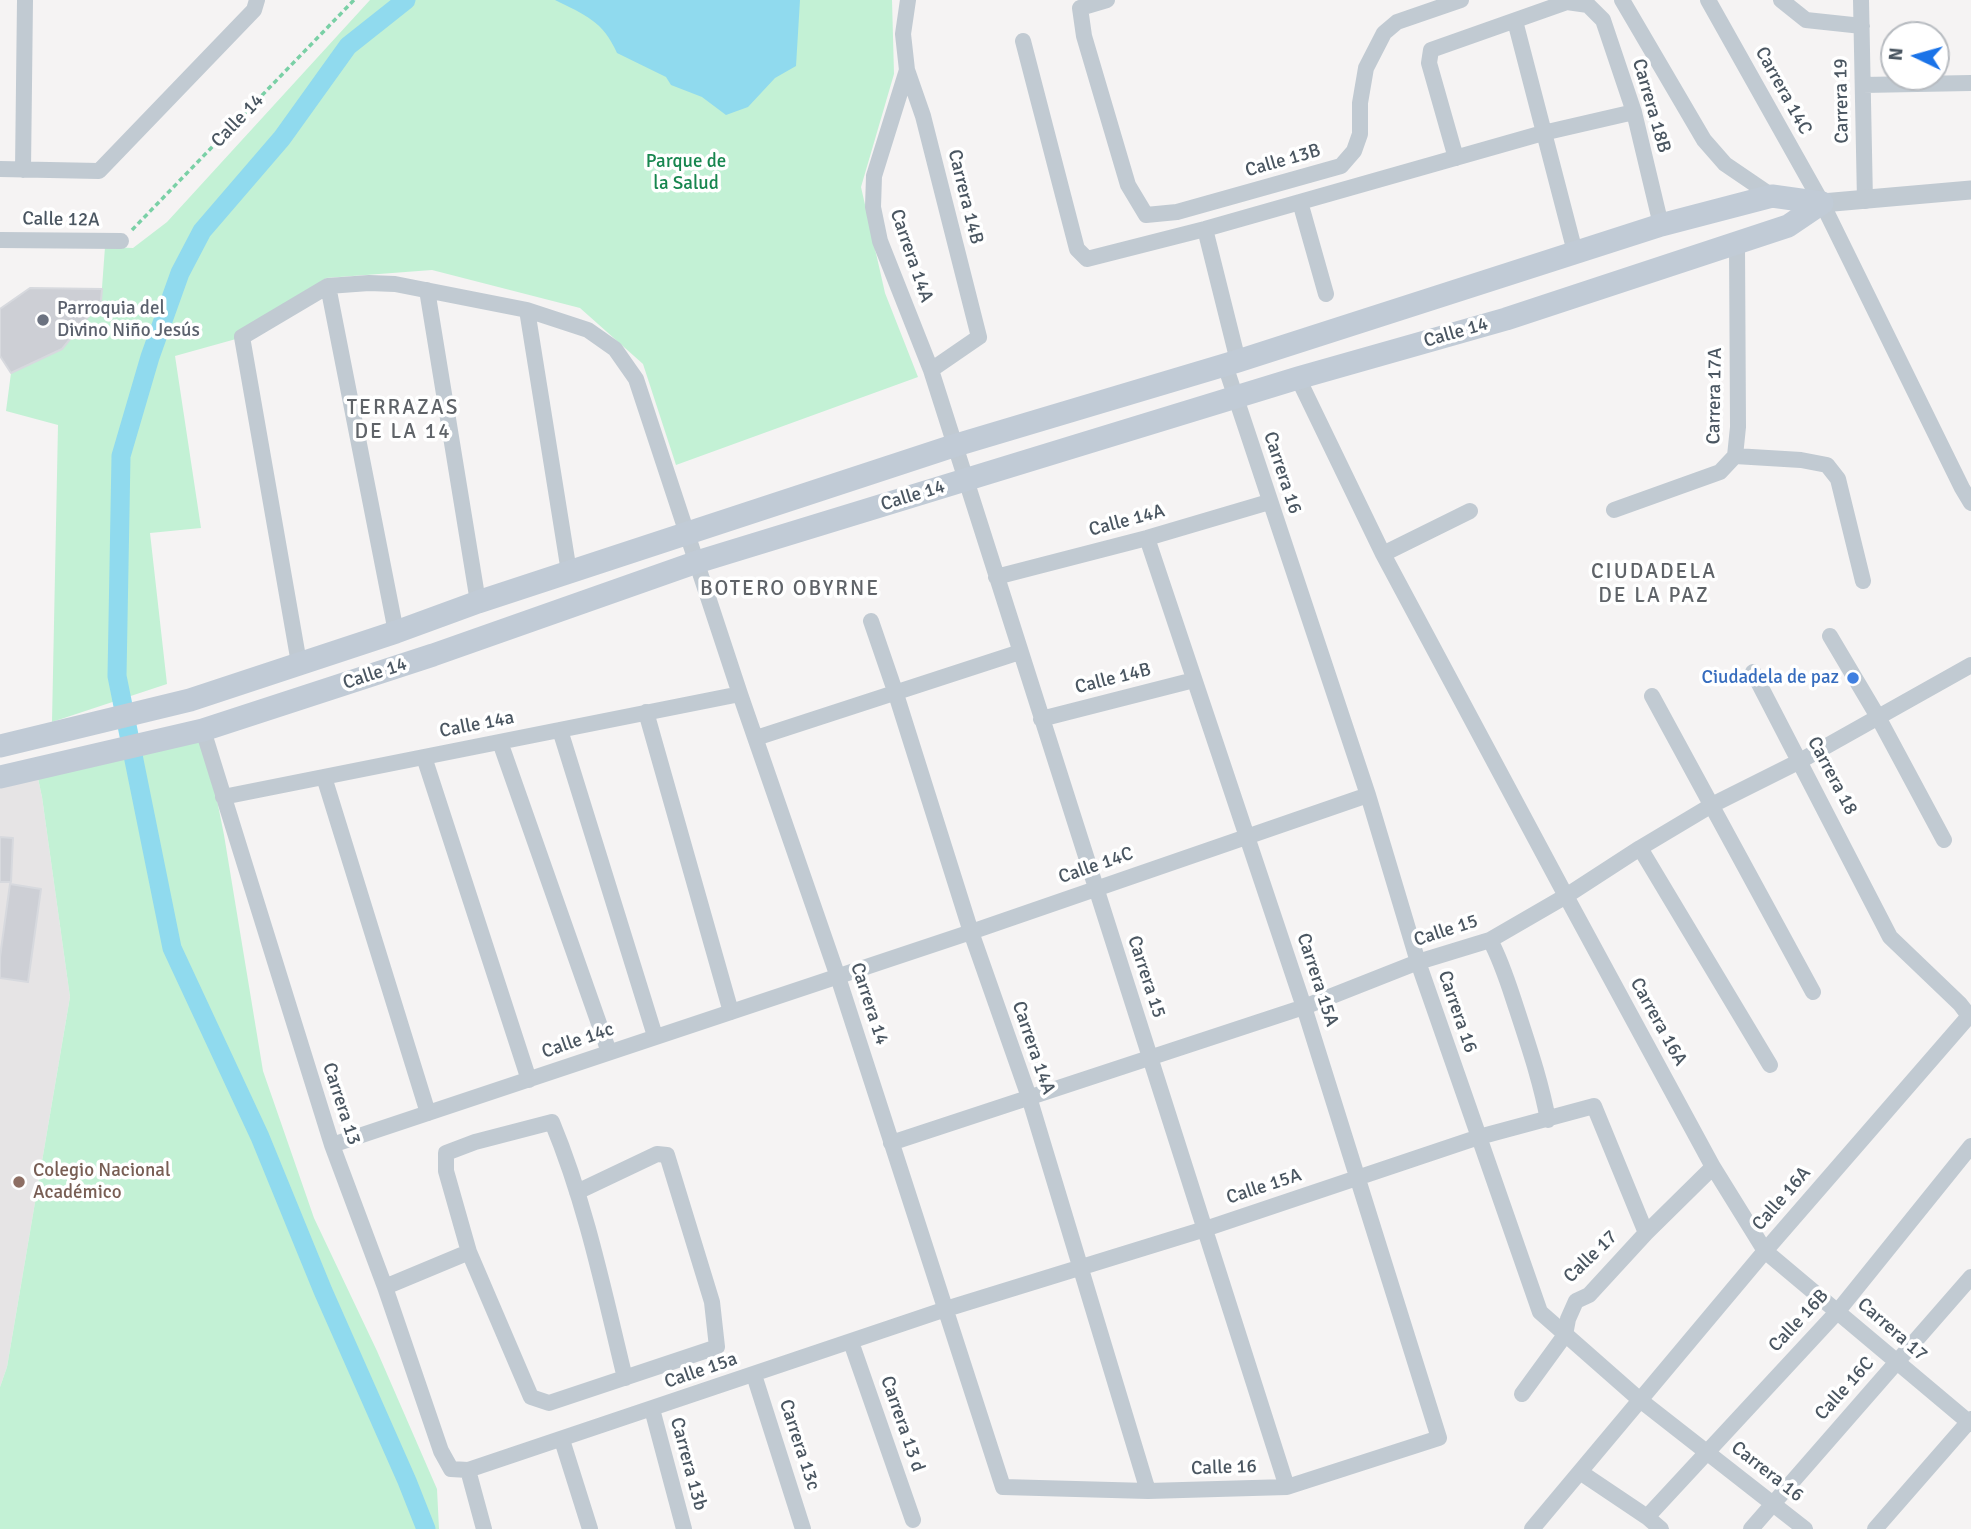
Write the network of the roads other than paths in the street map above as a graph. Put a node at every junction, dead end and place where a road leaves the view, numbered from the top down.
1 (25, 0) edge
2 (257, 0) edge
3 (1107, 0) edge
4 (1461, 0) edge
5 (1622, 0) edge
6 (1708, 0) edge
7 (1861, 0) edge
8 (1782, 2) edge
9 (911, 3) edge
10 (1515, 21) junction
11 (1862, 26) junction
12 (1023, 41) dead end
13 (907, 69) junction
14 (1971, 83) edge
15 (1863, 85) junction
16 (1634, 112) junction
17 (892, 116) junction
18 (923, 116) junction
19 (1543, 133) junction
20 (1456, 158) junction
21 (0, 169) edge
22 (23, 170) junction
23 (1971, 190) edge
24 (1772, 197) junction
25 (1865, 201) junction
26 (1300, 202) junction
27 (1822, 203) junction
28 (1661, 225) junction
29 (1205, 229) junction
30 (0, 240) edge
31 (121, 241) road end
32 (1737, 245) junction
33 (1575, 252) junction
34 (328, 286) junction
35 (427, 290) junction
36 (1326, 294) dead end
37 (527, 310) junction
38 (1232, 363) junction
39 (931, 370) junction
40 (1298, 378) junction
41 (1235, 398) junction
42 (953, 446) junction
43 (1735, 456) junction
44 (965, 480) junction
45 (1966, 488) edge
46 (1269, 502) junction
47 (1971, 503) edge
48 (1614, 510) dead end
49 (1470, 511) dead end
50 (689, 534) junction
51 (1147, 538) junction
52 (1383, 554) junction
53 (697, 562) junction
54 (569, 572) junction
55 (996, 577) junction
56 (1863, 581) dead end
57 (478, 602) junction
58 (871, 621) dead end
59 (396, 632) junction
60 (1830, 636) dead end
61 (1020, 652) junction
62 (299, 663) junction
63 (1971, 665) edge
64 (1753, 673) dead end
65 (1194, 680) junction
66 (895, 691) junction
67 (740, 694) junction
68 (1652, 696) dead end
69 (646, 712) junction
70 (1878, 717) junction
71 (1041, 719) junction
72 (203, 730) junction
73 (560, 730) junction
74 (756, 738) junction
75 (500, 742) junction
76 (0, 746) edge
77 (424, 757) junction
78 (1800, 761) junction
79 (324, 777) junction
80 (0, 778) edge
81 (1367, 795) junction
82 (223, 797) junction
83 (1712, 805) junction
84 (1247, 835) junction
85 (1944, 841) dead end
86 (1640, 848) junction
87 (1096, 888) junction
88 (1566, 896) junction
89 (1873, 900) joint
90 (971, 932) junction
91 (1490, 940) junction
92 (1418, 961) junction
93 (838, 977) junction
94 (1813, 992) dead end
95 (1304, 1007) junction
96 (731, 1012) junction
97 (655, 1036) junction
98 (609, 1052) junction
99 (1150, 1057) junction
100 (1770, 1065) dead end
101 (529, 1080) junction
102 (1029, 1097) junction
103 (428, 1113) junction
104 (1548, 1120) junction
105 (1479, 1137) junction
106 (891, 1143) junction
107 (332, 1145) junction
108 (1971, 1146) edge
109 (1713, 1167) junction
110 (1358, 1178) junction
111 (576, 1192) junction
112 (1205, 1229) junction
113 (1646, 1233) junction
114 (1765, 1251) junction
115 (469, 1252) junction
116 (1080, 1269) junction
117 (1971, 1277) edge
118 (385, 1287) junction
119 (946, 1309) junction
120 (1838, 1311) junction
121 (1565, 1335) junction
122 (852, 1342) junction
123 (1896, 1363) junction
124 (754, 1375) junction
125 (625, 1378) junction
126 (1522, 1394) dead end
127 (1640, 1400) junction
128 (652, 1409) junction
129 (1970, 1422) edge
130 (1439, 1438) joint
131 (562, 1440) junction
132 (1706, 1451) junction
133 (468, 1470) junction
134 (1580, 1472) junction
135 (1003, 1487) joint
136 (1287, 1487) junction
137 (1148, 1491) junction
138 (1772, 1503) junction
139 (1647, 1517) junction
140 (912, 1520) dead end
141 (484, 1529) edge
142 (590, 1529) edge
143 (684, 1529) edge
144 (803, 1529) edge
145 (1532, 1529) edge
146 (1661, 1529) edge
147 (1751, 1529) edge
148 (1805, 1529) edge
149 (1875, 1529) edge

1 - 22 street
2 - 22 street
3 - 4 street, Calle 13B
5 - 24 street
6 - 27 street, Carrera 14C
7 - 11 street, Carrera 19
8 - 11 street
9 - 13 street, Carrera 14A
10 - 16 street, Carrera 18B
10 - 19 street
10 - 20 street
11 - 15 street, Carrera 19
12 - 29 street
13 - 17 street, Carrera 14A
13 - 18 street, Carrera 14B
14 - 15 street
15 - 25 street, Carrera 19
16 - 19 street
16 - 28 street, Carrera 18B
17 - 18 street
17 - 39 street, Carrera 14A
18 - 39 street, Carrera 14B
19 - 20 street
19 - 33 street
20 - 26 street
21 - 22 street
23 - 25 street, Calle 14
24 - 27 main road, Calle 14
24 - 28 main road, Calle 14
25 - 27 street, Calle 14
26 - 29 street
26 - 36 street
27 - 32 main road, Calle 14
27 - 45 street, Carrera 14C
28 - 33 main road, Calle 14
29 - 38 street, Carrera 16
30 - 31 street, Calle 12A
32 - 40 main road, Calle 14
32 - 43 street, Carrera 17A
33 - 38 main road, Calle 14
34 - 35 street, Carrera 14
34 - 59 street
34 - 62 street
35 - 37 street, Carrera 14
35 - 57 street
37 - 50 street, Carrera 14
37 - 54 street
38 - 41 street, Carrera 16
38 - 42 main road, Calle 14
39 - 42 street, Carrera 14A
40 - 41 main road, Calle 14
40 - 52 street, Carrera 16A
41 - 44 main road, Calle 14
41 - 46 street, Carrera 16
42 - 44 street, Carrera 14A
42 - 50 main road, Calle 14
43 - 48 street, Carrera 17A
43 - 56 street
44 - 53 main road, Calle 14
44 - 55 street, Carrera 15
45 - 47 street, Carrera 14C
46 - 51 street, Calle 14A
46 - 81 street, Carrera 16
49 - 52 street
50 - 53 street, Carrera 14
50 - 54 main road, Calle 14
51 - 55 street, Calle 14A
51 - 65 street, Carrera 15A
52 - 88 street, Carrera 16A
53 - 67 street, Carrera 14
53 - 72 main road, Calle 14
54 - 57 main road, Calle 14
55 - 61 street, Carrera 15
57 - 59 main road, Calle 14
58 - 66 street, Carrera 14A
59 - 62 main road, Calle 14
60 - 70 street
61 - 66 street
61 - 71 street, Carrera 15
62 - 76 main road, Calle 14
63 - 70 street, Calle 15
64 - 78 street, Carrera 18
65 - 71 street, Calle 14B
65 - 84 street, Carrera 15A
66 - 74 street
66 - 90 street, Carrera 14A
67 - 69 street, Calle 14a
67 - 74 street, Carrera 14
68 - 83 street
69 - 73 street, Calle 14a
69 - 96 street
70 - 78 street, Calle 15
70 - 85 street
71 - 87 street, Carrera 15
72 - 80 main road, Calle 14
72 - 82 street, Carrera 13
73 - 75 street, Calle 14a
73 - 97 street
74 - 93 street, Carrera 14
75 - 77 street, Calle 14a
75 - 98 street
77 - 79 street, Calle 14a
77 - 101 street
78 - 83 street, Calle 15
78 - 89 street, Carrera 18
79 - 82 street, Calle 14a
79 - 103 street
81 - 84 street, Calle 14C
81 - 92 street, Carrera 16
82 - 107 street, Carrera 13
83 - 86 street, Calle 15
83 - 94 street
84 - 87 street, Calle 14C
84 - 95 street, Carrera 15A
86 - 88 street, Calle 15
86 - 100 street
87 - 90 street, Calle 14C
87 - 99 street, Carrera 15
88 - 91 street, Calle 15
88 - 109 street, Carrera 16A
89 - 114 street, Calle 16A
90 - 93 street, Calle 14C
90 - 102 street, Carrera 14A
91 - 92 street, Calle 15
91 - 104 street
92 - 95 street, Calle 15
92 - 105 street, Carrera 16
93 - 96 street, Calle 14c
93 - 106 street, Carrera 14
95 - 99 street, Calle 15
95 - 110 street, Carrera 15A
96 - 97 street, Calle 14c
97 - 98 street, Calle 14c
98 - 101 street, Calle 14c
99 - 102 street, Calle 15
99 - 112 street, Carrera 15
101 - 103 street, Calle 14c
102 - 106 street, Calle 15
102 - 116 street, Carrera 14A
103 - 107 street, Calle 14c
104 - 105 street, Calle 15A
104 - 113 street, Calle 15A
105 - 110 street, Calle 15A
105 - 121 street, Carrera 16
106 - 119 street, Carrera 14
107 - 118 street, Carrera 13
108 - 120 street, Calle 16B
109 - 113 street, Calle 17
109 - 114 street, Carrera 17
110 - 112 street, Calle 15A
110 - 130 street, Carrera 15A
111 - 115 street
111 - 125 street
111 - 125 street
112 - 116 street, Calle 15A
112 - 136 street, Carrera 15
113 - 121 street, Calle 17
114 - 120 street, Carrera 17
114 - 127 street, Calle 16A
115 - 118 street
115 - 125 street
116 - 119 street, Calle 15A
116 - 137 street, Carrera 14A
117 - 123 street, Calle 16C
118 - 133 street, Carrera 13
119 - 122 street, Calle 15a
119 - 135 street, Carrera 14
120 - 123 street, Carrera 17
120 - 132 street, Calle 16B
121 - 126 street, Calle 17
121 - 127 street, Carrera 16
122 - 124 street, Calle 15a
122 - 140 street, Carrera 13 d
123 - 129 street, Carrera 17
123 - 138 street, Calle 16C
124 - 128 street, Calle 15a
124 - 144 street, Carrera 13c
127 - 132 street, Carrera 16
127 - 134 street, Calle 16A
128 - 131 street, Calle 15a
128 - 143 street, Carrera 13b
129 - 149 street
130 - 136 street, Calle 16
131 - 133 street, Calle 15a
131 - 142 street
132 - 138 street, Carrera 16
132 - 139 street, Calle 16B
133 - 141 street
134 - 139 street
134 - 145 street, Calle 16A
135 - 137 street, Calle 16
136 - 137 street, Calle 16
138 - 147 street, Calle 16C
138 - 148 street, Carrera 16
139 - 146 street

